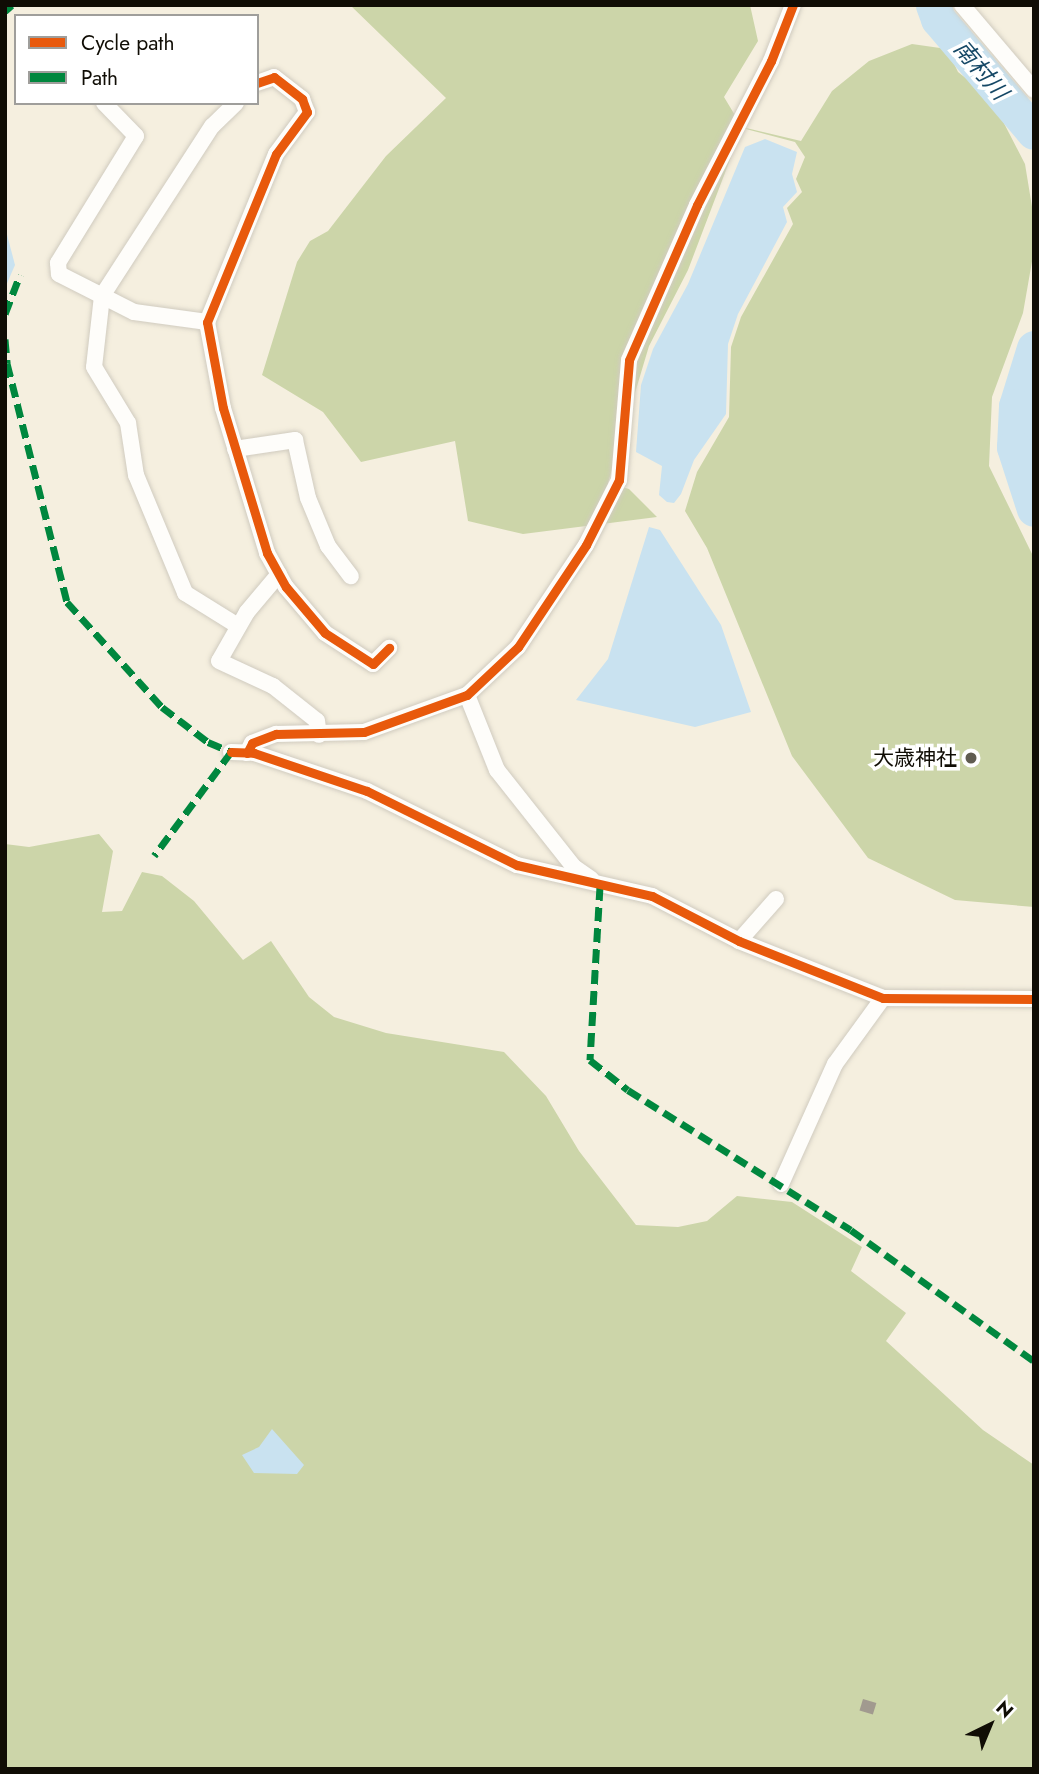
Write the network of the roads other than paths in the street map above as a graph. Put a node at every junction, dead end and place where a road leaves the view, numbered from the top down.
1 (793, 5) edge
2 (961, 5) edge
3 (259, 82) edge
4 (1034, 90) edge
5 (106, 105) edge
6 (234, 105) edge
7 (102, 296) junction
8 (207, 322) junction
9 (235, 450) junction
10 (279, 574) junction
11 (351, 576) dead end
12 (238, 626) junction
13 (388, 649) dead end
14 (467, 695) junction
15 (319, 735) junction
16 (600, 886) junction
17 (776, 900) dead end
18 (739, 941) junction
19 (883, 998) junction
20 (1034, 999) edge
21 (781, 1184) dead end

1 - 14 street
2 - 4 street
3 - 8 street
5 - 7 street
6 - 7 street
7 - 8 street
7 - 12 street
8 - 9 street
9 - 10 street
9 - 11 street
10 - 12 street
10 - 13 street
12 - 15 street
14 - 15 street
14 - 16 street
15 - 16 street
16 - 18 street
17 - 18 street
18 - 19 street
19 - 20 street
19 - 21 street

